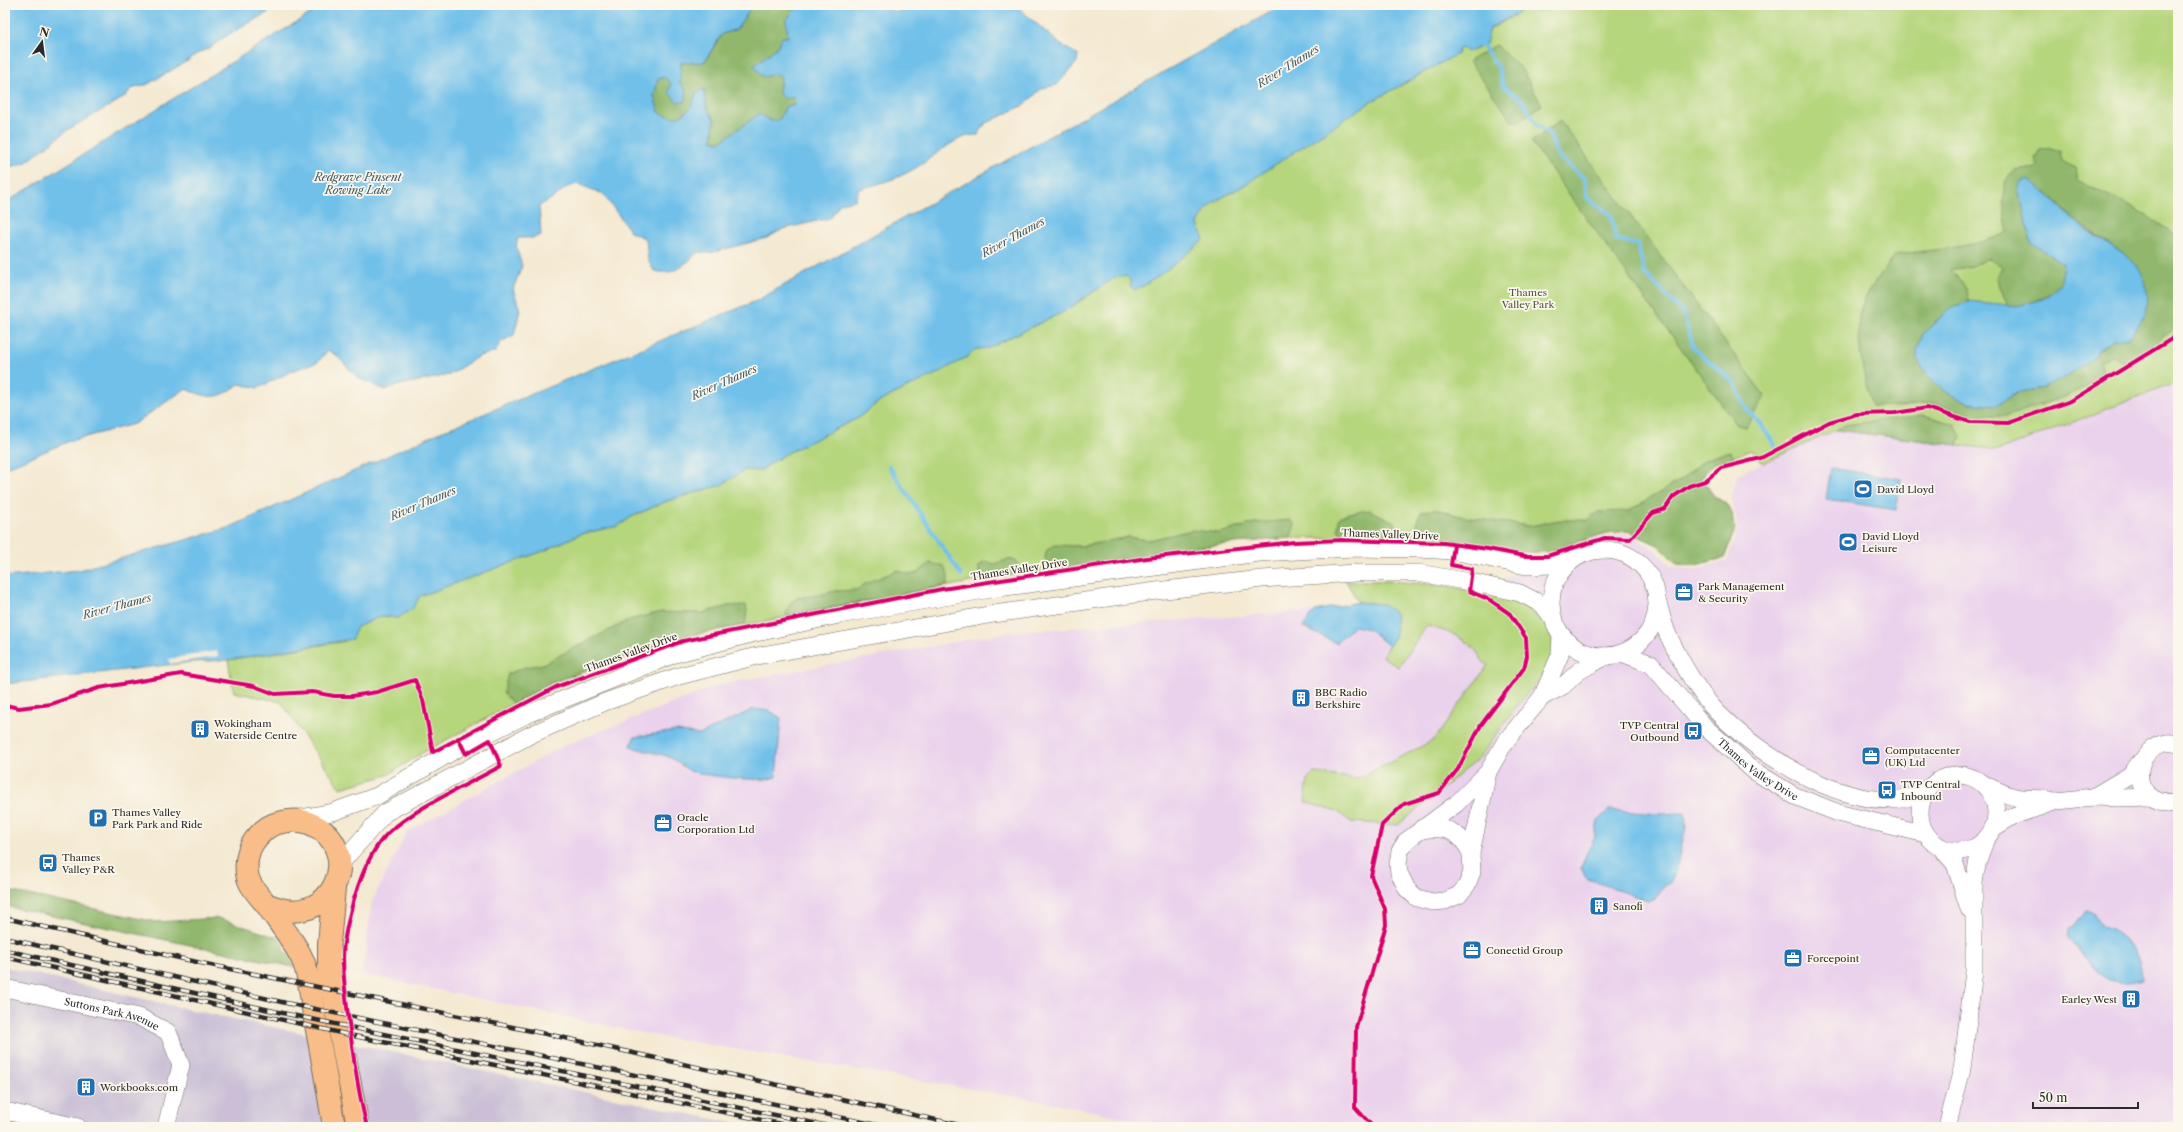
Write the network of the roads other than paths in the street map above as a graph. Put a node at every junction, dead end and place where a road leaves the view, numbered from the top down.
1 (1573, 559) junction
2 (1657, 600) junction
3 (1552, 616) junction
4 (1561, 635) junction
5 (1622, 653) junction
6 (1606, 656) junction
7 (1542, 697) junction
8 (2177, 742) edge
9 (2141, 761) junction
10 (1488, 772) junction
11 (1985, 785) junction
12 (1924, 793) junction
13 (2093, 796) junction
14 (2151, 797) junction
15 (2057, 801) junction
16 (2175, 803) edge
17 (291, 820) junction
18 (1995, 827) junction
19 (1421, 830) junction
20 (1926, 834) junction
21 (1984, 841) junction
22 (1940, 847) junction
23 (1471, 853) junction
24 (339, 865) junction
25 (334, 888) junction
26 (266, 904) junction
27 (1975, 940) junction
28 (5, 988) edge
29 (5, 1111) edge
30 (78, 1127) edge
31 (166, 1127) edge
32 (334, 1127) edge
33 (358, 1127) edge
34 (1947, 1127) edge

1 - 2 street
1 - 3 street
1 - 17 street, Thames Valley Drive
2 - 5 street
2 - 12 street, Thames Valley Drive
3 - 4 street
3 - 24 street
4 - 6 street
4 - 7 street
5 - 6 street
5 - 20 street, Thames Valley Drive
6 - 7 street
7 - 10 street
8 - 9 street
9 - 13 street
9 - 14 street
10 - 19 street
10 - 23 street
11 - 12 street
11 - 15 street
11 - 18 street
12 - 20 street
13 - 14 street
13 - 15 street
14 - 16 street
15 - 18 street
17 - 24 main road
17 - 26 main road
18 - 21 street
19 - 23 street
19 - 23 street
20 - 22 street
21 - 22 street
21 - 27 street
22 - 27 street
24 - 25 main road
25 - 26 main road
25 - 33 main road
26 - 32 main road
27 - 34 street
28 - 31 street, Suttons Park Avenue
29 - 30 street

